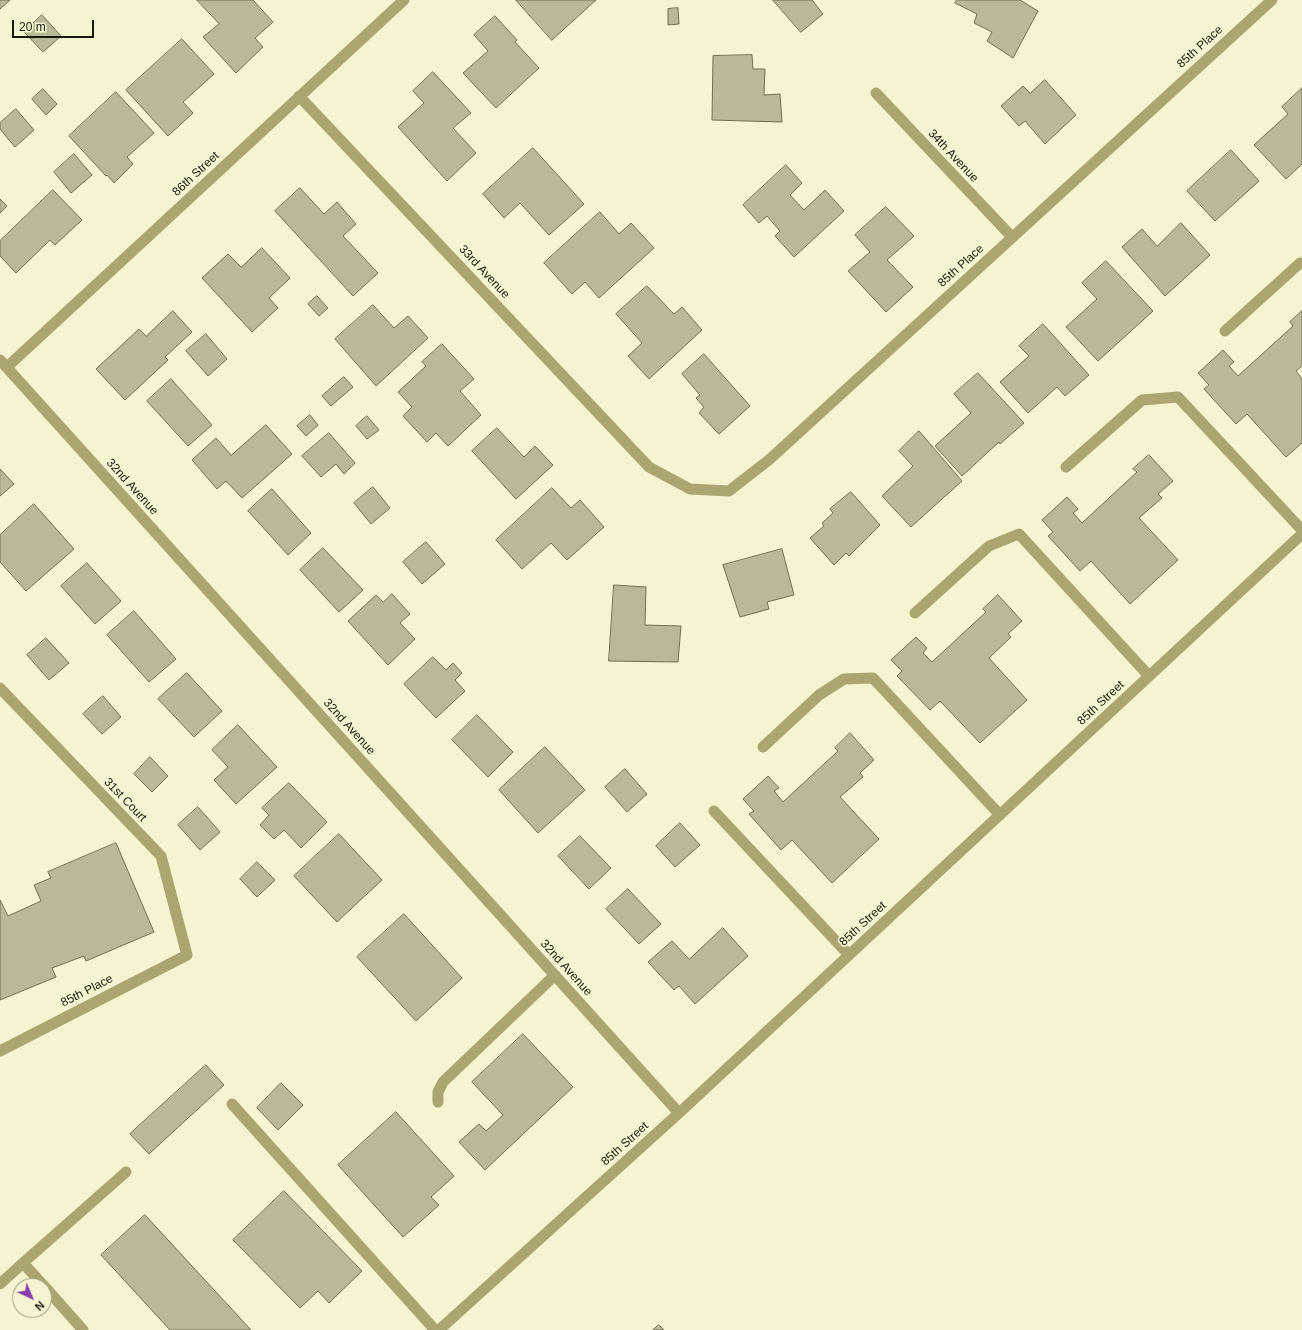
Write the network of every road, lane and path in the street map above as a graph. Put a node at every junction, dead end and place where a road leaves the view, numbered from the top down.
1 (404, 0) edge
2 (1272, 0) edge
3 (876, 93) dead end
4 (300, 96) junction
5 (1012, 237) junction
6 (1302, 263) edge
7 (1224, 331) dead end
8 (3, 363) edge
9 (649, 467) joint
10 (1066, 467) dead end
11 (1302, 530) edge
12 (1302, 534) edge
13 (915, 613) dead end
14 (1149, 676) junction
15 (0, 688) edge
16 (763, 747) dead end
17 (714, 811) dead end
18 (1000, 815) junction
19 (187, 955) joint
20 (849, 955) junction
21 (555, 975) junction
22 (0, 1051) edge
23 (438, 1102) dead end
24 (232, 1104) dead end
25 (679, 1113) junction
26 (126, 1172) dead end
27 (23, 1263) junction
28 (37, 1278) edge
29 (0, 1284) edge
30 (52, 1295) edge
31 (83, 1330) edge
32 (435, 1330) edge
33 (439, 1330) edge

1 - 4 street, 86th Street
2 - 5 street, 85th Place
3 - 5 street, 34th Avenue
4 - 8 street, 86th Street
4 - 9 street, 33rd Avenue
5 - 9 street, 85th Place
6 - 7 street
8 - 21 street, 32nd Avenue
10 - 11 street
12 - 14 street, 85th Street
13 - 14 street
14 - 18 street, 85th Street
15 - 19 street, 31st Court
16 - 18 street
17 - 20 street
18 - 20 street, 85th Street
19 - 22 street, 85th Place
20 - 25 street, 85th Street
21 - 23 street
21 - 25 street, 32nd Avenue
24 - 32 street
25 - 33 street, 85th Street
26 - 27 street
27 - 28 street
27 - 29 street
30 - 31 street

